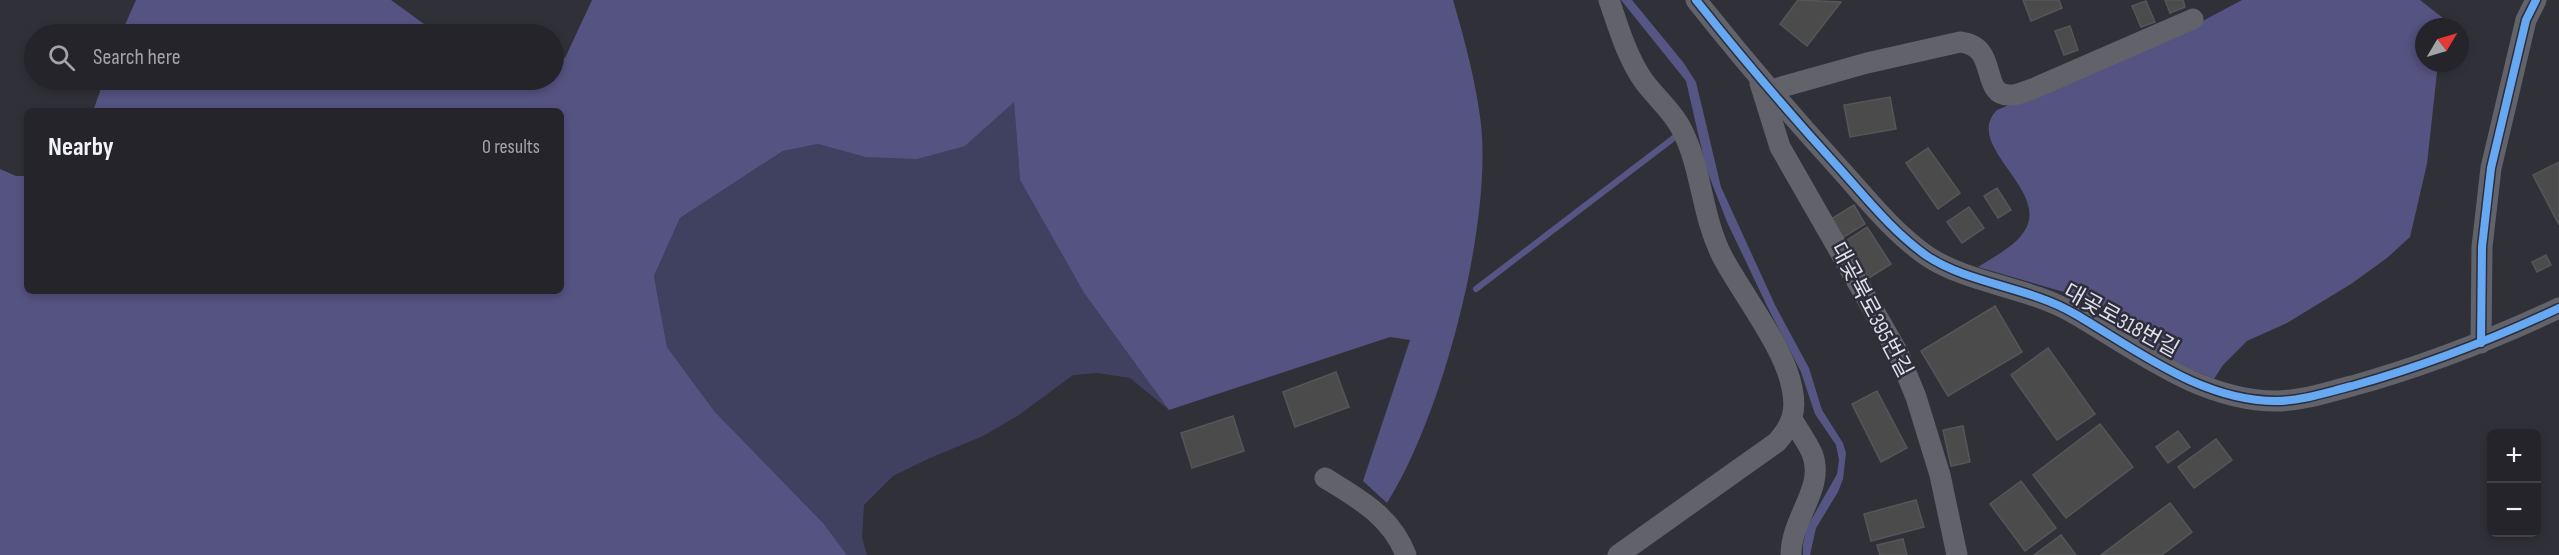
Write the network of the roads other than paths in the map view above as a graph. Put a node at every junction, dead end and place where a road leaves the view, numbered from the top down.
1 (1609, 0) edge
2 (1696, 0) edge
3 (2536, 0) edge
4 (2193, 20) dead end
5 (1764, 83) junction
6 (2559, 308) edge
7 (2481, 343) junction
8 (1793, 421) junction
9 (1325, 478) dead end
10 (1406, 555) edge
11 (1618, 555) edge
12 (1791, 555) edge
13 (1957, 555) edge

1 - 8 street
2 - 5 street, 대곶로318번길
3 - 7 street
4 - 5 street
5 - 7 street, 대곶로318번길
5 - 13 street, 대곶북로395번길
6 - 7 street, 대곶로318번길
8 - 11 street
8 - 12 street
9 - 10 street

